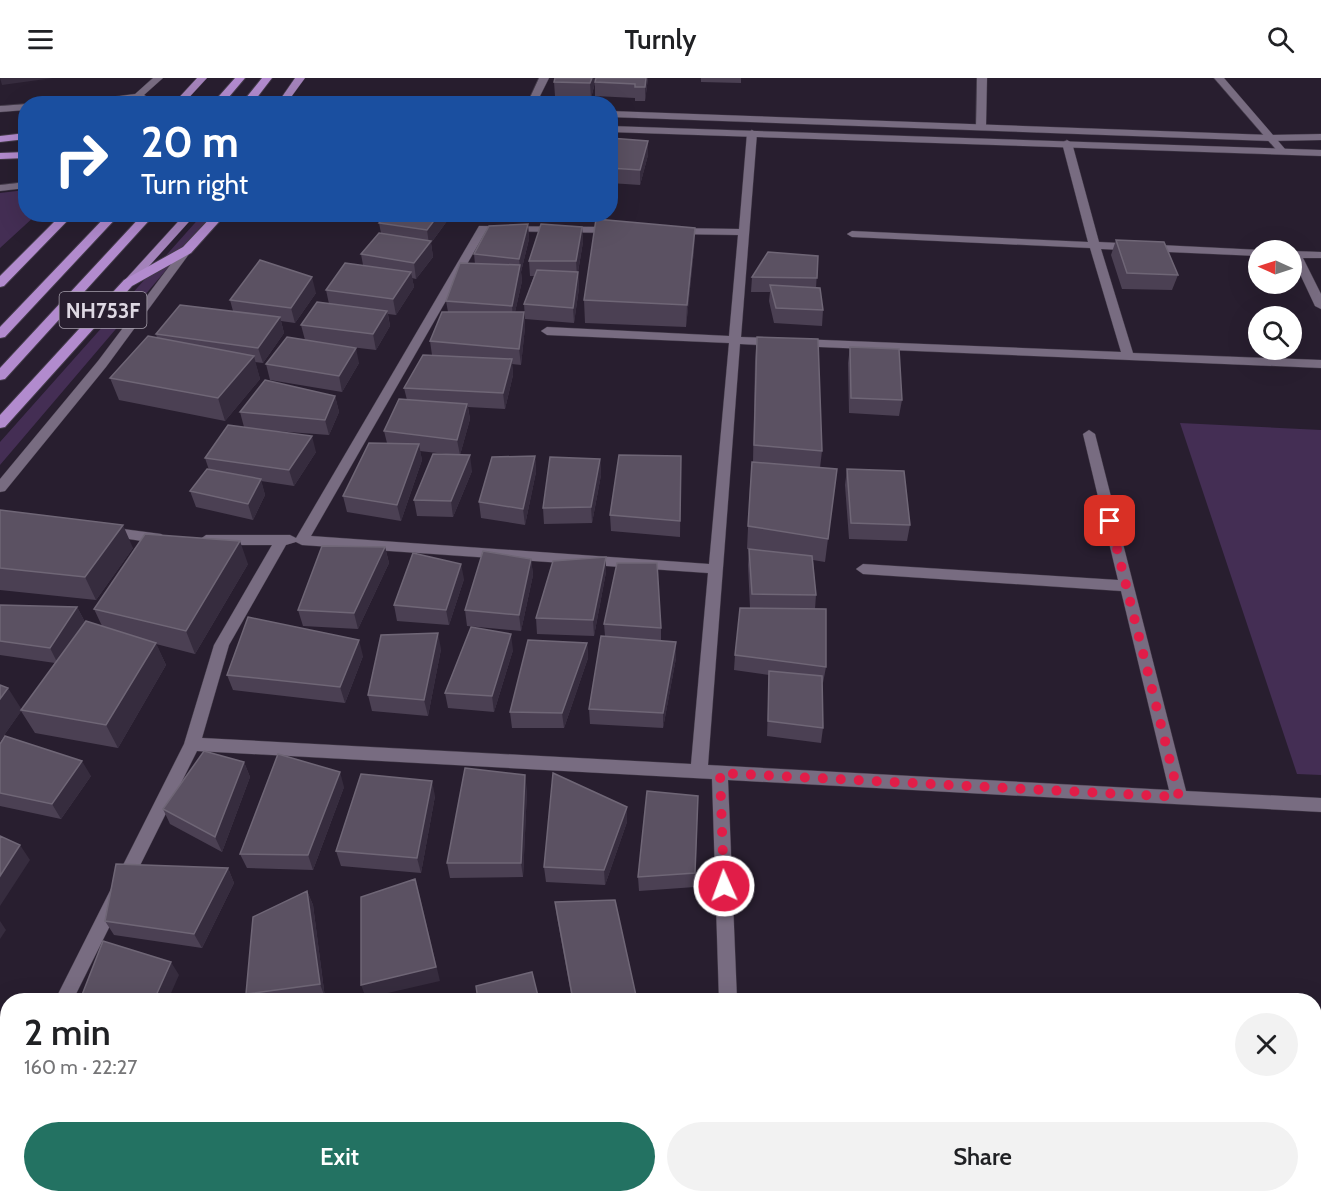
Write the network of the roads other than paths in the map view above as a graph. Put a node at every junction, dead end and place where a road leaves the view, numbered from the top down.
1 (158, 78) edge
2 (202, 78) edge
3 (240, 78) edge
4 (267, 78) edge
5 (300, 78) edge
6 (544, 78) edge
7 (982, 78) edge
8 (1219, 78) edge
9 (138, 96) edge
10 (185, 96) edge
11 (224, 96) edge
12 (252, 96) edge
13 (287, 96) edge
14 (535, 96) edge
15 (18, 108) edge
16 (0, 109) edge
17 (618, 114) edge
18 (981, 126) junction
19 (618, 129) edge
20 (752, 133) junction
21 (18, 137) edge
22 (1321, 137) edge
23 (1270, 138) junction
24 (0, 139) edge
25 (1067, 143) junction
26 (1282, 151) junction
27 (1321, 153) edge
28 (18, 155) edge
29 (0, 156) edge
30 (18, 186) edge
31 (0, 188) edge
32 (61, 222) edge
33 (107, 222) edge
34 (143, 222) edge
35 (184, 222) edge
36 (213, 222) edge
37 (625, 230) edge
38 (660, 231) edge
39 (743, 232) junction
40 (852, 234) dead end
41 (1094, 245) junction
42 (187, 250) junction
43 (1248, 253) edge
44 (1302, 254) edge
45 (1321, 255) edge
46 (1302, 269) edge
47 (0, 283) edge
48 (128, 283) junction
49 (1321, 306) edge
50 (547, 331) dead end
51 (0, 334) edge
52 (734, 340) junction
53 (1128, 356) junction
54 (1321, 364) edge
55 (0, 376) edge
56 (0, 424) edge
57 (1089, 435) dead end
58 (0, 488) edge
59 (91, 529) edge
60 (171, 539) edge
61 (193, 540) edge
62 (282, 540) junction
63 (302, 540) junction
64 (716, 569) junction
65 (863, 569) dead end
66 (1126, 586) junction
67 (192, 744) junction
68 (699, 771) junction
69 (720, 773) junction
70 (1179, 797) junction
71 (1321, 805) edge
72 (68, 993) edge
73 (728, 993) edge

1 - 9 street
2 - 10 main road
3 - 11 highway
4 - 12 highway
5 - 13 main road
6 - 14 street
7 - 18 street
8 - 23 street
15 - 16 street
17 - 18 street
18 - 23 street
19 - 20 street
20 - 25 street
20 - 39 street
21 - 24 highway
22 - 23 street
23 - 26 street
25 - 26 street
25 - 41 street
26 - 27 street
28 - 29 highway
30 - 31 street
32 - 47 highway
33 - 51 highway
34 - 55 highway
35 - 48 main road
36 - 42 highway, NH753F
37 - 63 street
38 - 39 street
39 - 52 street
40 - 41 street
41 - 43 street
41 - 53 street
42 - 48 highway, NH753F
42 - 58 street
44 - 45 street
46 - 49 street
48 - 56 highway, NH753F
50 - 52 street
52 - 53 street
52 - 64 street
53 - 54 street
57 - 66 street
59 - 60 street
61 - 62 street
62 - 63 street
62 - 67 street
63 - 64 street
64 - 68 street
65 - 66 street
66 - 70 street
67 - 68 street
67 - 72 street
68 - 69 street
69 - 70 street
69 - 73 street
70 - 71 street

